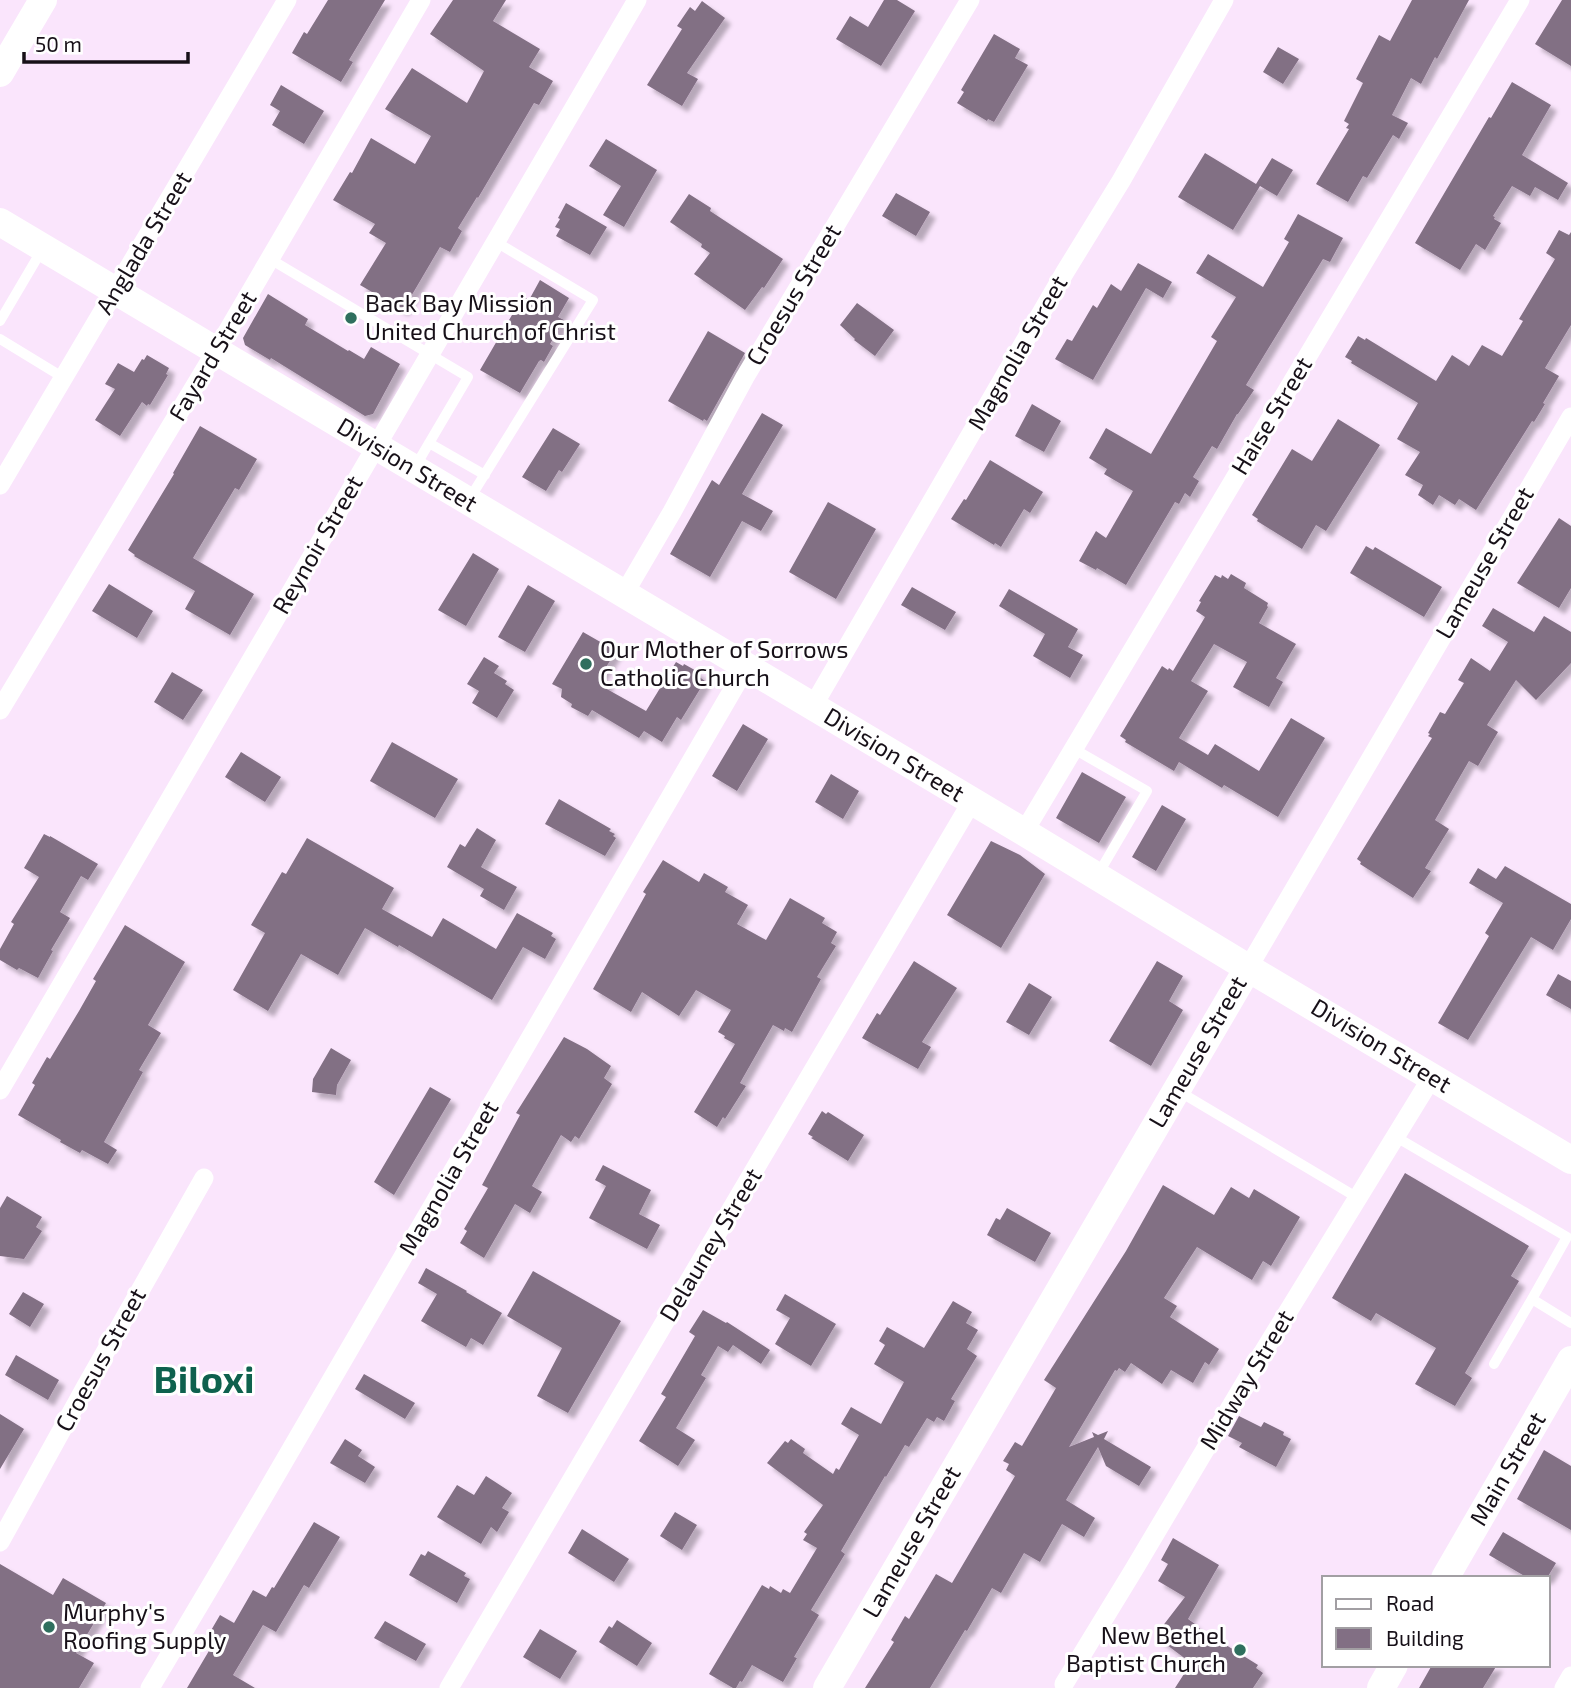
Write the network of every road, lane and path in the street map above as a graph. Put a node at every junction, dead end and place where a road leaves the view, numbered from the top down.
1 (43, 0) edge
2 (287, 0) edge
3 (421, 0) edge
4 (637, 0) edge
5 (970, 0) edge
6 (1224, 0) edge
7 (1520, 0) edge
8 (0, 73) edge
9 (0, 222) edge
10 (496, 242) junction
11 (43, 248) junction
12 (270, 259) junction
13 (116, 291) junction
14 (0, 321) edge
15 (0, 340) edge
16 (216, 351) junction
17 (429, 353) junction
18 (64, 378) junction
19 (1571, 417) edge
20 (429, 443) junction
21 (376, 446) junction
22 (414, 469) junction
23 (485, 475) junction
24 (0, 485) edge
25 (468, 501) junction
26 (624, 594) junction
27 (746, 667) junction
28 (813, 706) junction
29 (0, 710) edge
30 (1074, 749) junction
31 (972, 801) junction
32 (1024, 832) junction
33 (1097, 876) junction
34 (1248, 968) junction
35 (1432, 1077) junction
36 (0, 1090) edge
37 (1177, 1090) junction
38 (1396, 1137) junction
39 (1571, 1160) edge
40 (204, 1178) dead end
41 (1358, 1198) junction
42 (1532, 1299) junction
43 (1571, 1323) edge
44 (1571, 1360) edge
45 (1493, 1364) dead end
46 (0, 1542) edge
47 (1446, 1576) edge
48 (1393, 1667) edge
49 (1571, 1676) edge
50 (1064, 1684) dead end
51 (150, 1688) edge
52 (449, 1688) edge
53 (827, 1688) edge
54 (1381, 1688) edge
55 (1564, 1688) edge

1 - 8 main road
2 - 13 street, Anglada Street
3 - 12 street, Fayard Street
4 - 10 street, Reynoir Street
5 - 26 street, Croesus Street
6 - 28 street, Magnolia Street
7 - 30 street, Haise Street
9 - 11 main road, Division Street
10 - 17 street, Reynoir Street
10 - 23 lane
11 - 13 main road, Division Street
11 - 14 lane
12 - 16 street, Fayard Street
12 - 17 lane
13 - 16 main road, Division Street
13 - 18 street, Anglada Street
15 - 18 lane
16 - 21 main road, Division Street
16 - 29 street, Fayard Street
17 - 20 lane
17 - 21 street, Reynoir Street
18 - 24 street, Anglada Street
19 - 34 street, Lameuse Street
20 - 22 lane
20 - 23 lane
21 - 22 main road, Division Street
21 - 36 street, Reynoir Street
22 - 25 main road, Division Street
23 - 25 lane
25 - 26 main road, Division Street
26 - 27 main road, Division Street
27 - 28 main road, Division Street
27 - 51 street, Magnolia Street
28 - 31 main road, Division Street
30 - 32 street, Haise Street
30 - 33 lane
31 - 32 main road, Division Street
31 - 52 street, Delauney Street
32 - 33 main road, Division Street
33 - 34 main road, Division Street
34 - 35 main road, Division Street
34 - 37 main road, Lameuse Street
35 - 38 street, Midway Street
35 - 39 main road, Division Street
37 - 41 lane
37 - 53 main road, Lameuse Street
38 - 41 street, Midway Street
38 - 42 lane
40 - 46 street, Croesus Street
41 - 50 street, Midway Street
42 - 43 lane
42 - 45 lane
44 - 47 main road, Main Street
48 - 54 main road
49 - 55 street

